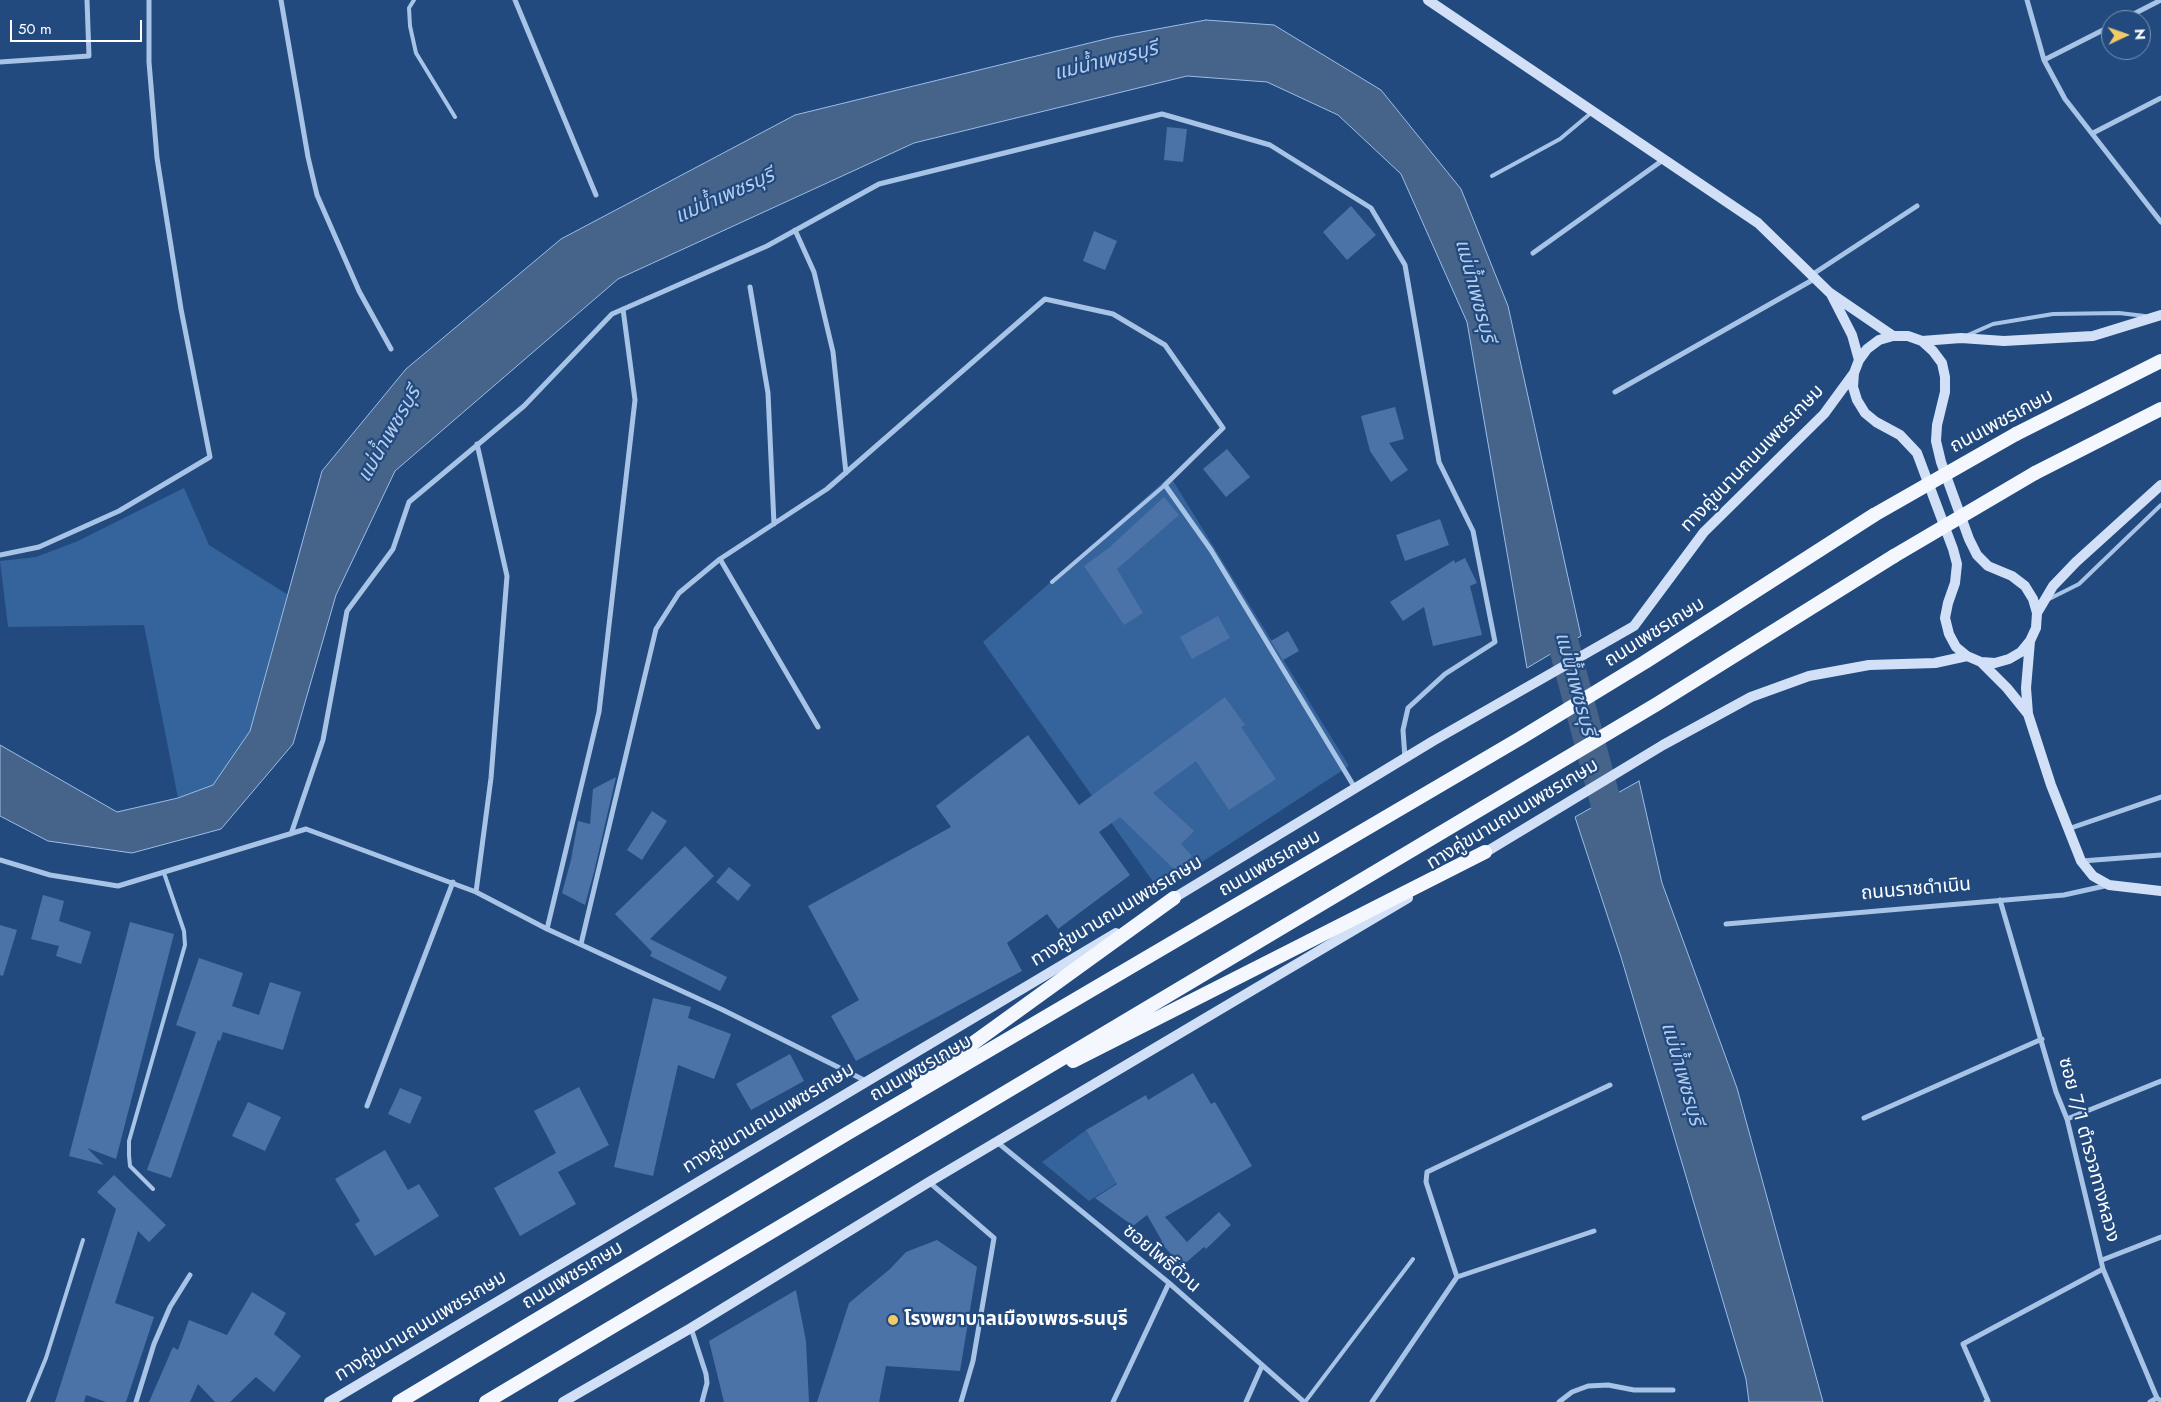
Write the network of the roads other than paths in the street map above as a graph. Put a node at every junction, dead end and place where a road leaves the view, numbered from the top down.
1 (87, 0) edge
2 (149, 0) edge
3 (281, 0) edge
4 (414, 0) edge
5 (515, 0) edge
6 (1428, 0) edge
7 (2027, 0) edge
8 (2161, 0) edge
9 (2142, 10) edge
10 (2101, 31) edge
11 (2044, 60) junction
12 (0, 62) edge
13 (2161, 98) edge
14 (1592, 112) junction
15 (455, 118) dead end
16 (2093, 133) junction
17 (1663, 160) junction
18 (1492, 176) dead end
19 (596, 195) dead end
20 (1917, 206) dead end
21 (2161, 220) edge
22 (795, 230) junction
23 (1532, 252) dead end
24 (1814, 276) junction
25 (750, 287) dead end
26 (1830, 293) junction
27 (623, 309) junction
28 (2157, 317) edge
29 (1893, 336) junction
30 (1961, 338) junction
31 (1922, 341) junction
32 (391, 349) dead end
33 (1859, 360) junction
34 (2161, 361) edge
35 (1854, 373) junction
36 (1615, 392) dead end
37 (2161, 409) edge
38 (477, 444) junction
39 (846, 473) junction
40 (1165, 485) junction
41 (2161, 485) edge
42 (2161, 505) edge
43 (774, 524) junction
44 (0, 555) edge
45 (720, 559) junction
46 (1052, 582) dead end
47 (2046, 600) junction
48 (2037, 613) junction
49 (2030, 641) junction
50 (1967, 656) junction
51 (1980, 662) junction
52 (2028, 714) junction
53 (818, 727) dead end
54 (1405, 758) junction
55 (1356, 789) junction
56 (2161, 797) edge
57 (2068, 829) junction
58 (291, 834) junction
59 (1485, 852) junction
60 (2161, 855) edge
61 (0, 860) edge
62 (2081, 861) junction
63 (164, 874) junction
64 (453, 882) junction
65 (2109, 885) junction
66 (2161, 891) edge
67 (476, 892) junction
68 (1174, 898) junction
69 (2000, 900) junction
70 (1726, 924) dead end
71 (548, 929) junction
72 (581, 944) junction
73 (2042, 1039) junction
74 (866, 1081) junction
75 (2161, 1081) edge
76 (1610, 1085) dead end
77 (367, 1106) dead end
78 (965, 1117) junction
79 (1864, 1118) dead end
80 (2067, 1119) junction
81 (848, 1133) junction
82 (997, 1142) junction
83 (929, 1182) junction
84 (152, 1189) dead end
85 (1594, 1231) dead end
86 (2161, 1236) edge
87 (83, 1240) dead end
88 (1412, 1259) dead end
89 (2102, 1260) junction
90 (2103, 1269) junction
91 (190, 1275) dead end
92 (1457, 1277) junction
93 (1169, 1284) junction
94 (691, 1328) junction
95 (567, 1354) junction
96 (1262, 1366) junction
97 (1672, 1390) dead end
98 (2159, 1399) edge
99 (28, 1402) edge
100 (136, 1402) edge
101 (329, 1402) edge
102 (399, 1402) edge
103 (486, 1402) edge
104 (495, 1402) edge
105 (563, 1402) edge
106 (702, 1402) edge
107 (961, 1402) edge
108 (1113, 1402) edge
109 (1246, 1402) edge
110 (1305, 1402) edge
111 (1372, 1402) edge
112 (1560, 1402) edge
113 (1986, 1402) edge
114 (2150, 1402) edge

1 - 12 street
2 - 44 street
3 - 32 street
4 - 15 lane
5 - 19 street
6 - 14 main road
7 - 11 street
8 - 9 street
10 - 11 street
11 - 16 street
13 - 16 street
14 - 17 main road
14 - 18 lane
16 - 21 street
17 - 23 street
17 - 24 main road
20 - 24 street
22 - 27 street
22 - 39 street
22 - 54 street
24 - 26 main road
24 - 36 street
25 - 43 street
26 - 29 main road
26 - 33 main road
27 - 38 street
27 - 71 street
28 - 30 main road
28 - 30 lane
29 - 31 main road
29 - 33 main road
30 - 31 main road
31 - 48 main road
33 - 35 main road
34 - 81 highway, ถนนเพชรเกษม, bridge
35 - 50 main road
35 - 54 main road, ทางคู่ขนานถนนเพชรเกษม
37 - 78 highway, bridge
38 - 58 street
38 - 67 street
39 - 40 street
39 - 43 street
40 - 46 lane
40 - 55 street
41 - 47 main road
42 - 47 lane
43 - 45 street
45 - 53 street
45 - 72 street
47 - 48 main road
48 - 49 main road, ถนนราชดำเนิน
49 - 51 main road
49 - 52 main road, ถนนราชดำเนิน
50 - 51 main road
50 - 59 main road, ทางคู่ขนานถนนเพชรเกษม
51 - 52 main road, ถนนราชดำเนิน
52 - 57 main road, ถนนราชดำเนิน
54 - 55 main road, ทางคู่ขนานถนนเพชรเกษม
55 - 68 main road, ทางคู่ขนานถนนเพชรเกษม
56 - 57 street
57 - 62 main road, ถนนราชดำเนิน
58 - 63 street
58 - 64 street
59 - 78 highway
59 - 82 main road, ทางคู่ขนานถนนเพชรเกษม
60 - 62 street
61 - 63 street
62 - 65 main road, ถนนราชดำเนิน
63 - 84 lane
64 - 67 street
64 - 77 street
65 - 66 main road, ถนนราชดำเนิน
65 - 69 street, ถนนราชดำเนิน
67 - 71 street
68 - 74 main road, ทางคู่ขนานถนนเพชรเกษม
68 - 81 highway
69 - 70 street, ถนนราชดำเนิน
69 - 73 street, ซอย 7/1 ตำรวจทางหลวง
71 - 72 street
72 - 74 street
73 - 79 street
73 - 80 street, ซอย 7/1 ตำรวจทางหลวง
74 - 101 main road, ทางคู่ขนานถนนเพชรเกษม
75 - 80 street
76 - 92 street
78 - 95 highway
80 - 89 street, ซอย 7/1 ตำรวจทางหลวง
81 - 102 highway, ถนนเพชรเกษม
82 - 83 main road, ทางคู่ขนานถนนเพชรเกษม
82 - 93 street, ซอยโพธิ์ด้วน
83 - 94 main road, ทางคู่ขนานถนนเพชรเกษม
83 - 107 street
85 - 92 street
86 - 89 street
87 - 99 lane
88 - 110 lane
89 - 90 street, ซอย 7/1 ตำรวจทางหลวง
90 - 98 street, ซอย 7/1 ตำรวจทางหลวง
90 - 113 street
91 - 100 street
92 - 111 street
93 - 96 street, ซอยโพธิ์ด้วน
93 - 108 street
94 - 105 main road, ทางคู่ขนานถนนเพชรเกษม
94 - 106 street
95 - 103 highway
95 - 104 highway
96 - 109 street
96 - 110 street, ซอยโพธิ์ด้วน
97 - 112 street
98 - 114 street

